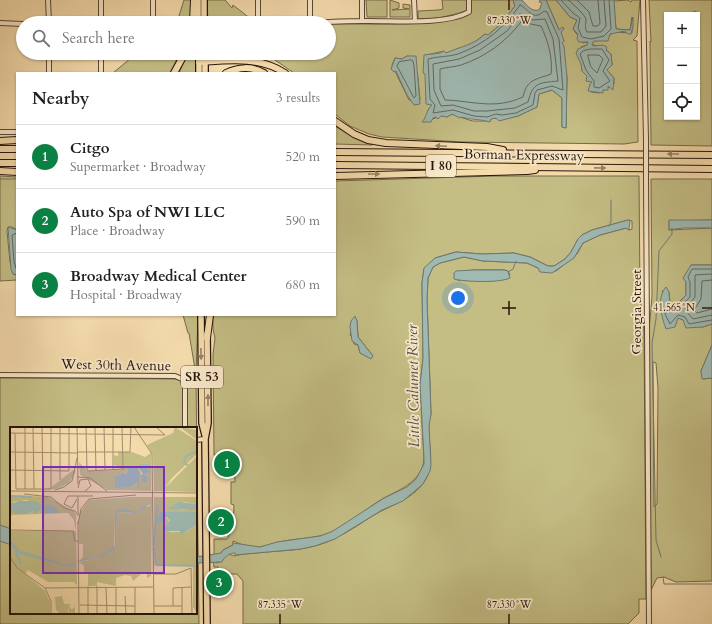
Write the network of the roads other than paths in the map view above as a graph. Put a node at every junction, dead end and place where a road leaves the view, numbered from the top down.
1 (48, 0) edge
2 (101, 0) edge
3 (153, 0) edge
4 (194, 0) edge
5 (198, 0) edge
6 (204, 0) edge
7 (258, 0) edge
8 (310, 0) edge
9 (362, 0) edge
10 (414, 0) edge
11 (469, 0) edge
12 (644, 0) edge
13 (49, 16) edge
14 (101, 16) edge
15 (153, 16) edge
16 (193, 16) edge
17 (198, 16) edge
18 (204, 16) edge
19 (258, 16) edge
20 (310, 16) edge
21 (362, 21) junction
22 (415, 21) junction
23 (336, 22) edge
24 (0, 23) edge
25 (16, 24) edge
26 (49, 60) edge
27 (101, 60) edge
28 (181, 60) edge
29 (232, 60) joint
30 (254, 60) edge
31 (254, 60) edge
32 (202, 62) junction
33 (49, 72) edge
34 (101, 72) edge
35 (175, 72) edge
36 (199, 72) edge
37 (205, 72) edge
38 (229, 72) edge
39 (261, 72) edge
40 (283, 72) edge
41 (336, 121) edge
42 (0, 132) edge
43 (16, 132) edge
44 (16, 140) edge
45 (0, 141) edge
46 (0, 149) edge
47 (16, 149) edge
48 (336, 152) edge
49 (522, 153) junction
50 (712, 154) edge
51 (0, 163) edge
52 (16, 163) edge
53 (336, 165) edge
54 (547, 167) junction
55 (712, 169) edge
56 (0, 171) edge
57 (16, 172) edge
58 (336, 175) edge
59 (201, 316) edge
60 (208, 316) edge
61 (207, 338) joint
62 (0, 375) edge
63 (185, 427) edge
64 (206, 439) junction
65 (197, 440) edge
66 (207, 624) edge
67 (649, 624) edge

1 - 13 street
2 - 14 street
3 - 15 street
4 - 16 highway
5 - 17 main road
6 - 18 main road
7 - 19 street
8 - 20 street
9 - 21 street
10 - 22 street
11 - 22 street
12 - 67 street, Georgia Street, bridge
21 - 22 street
21 - 23 street
24 - 25 street
26 - 33 street
27 - 34 street
28 - 35 highway
29 - 31 highway
29 - 32 highway
30 - 40 highway
32 - 36 main road
32 - 37 main road
38 - 39 highway
49 -> 41 highway
42 - 43 street
44 - 45 highway
46 - 47 highway
48 - 49 highway, Borman Expressway / I 80
50 -> 49 highway, Borman Expressway / I 80
51 - 52 highway
53 - 54 highway, Borman Expressway / I 80
54 -> 55 highway, Borman Expressway / I 80
58 -> 54 highway
56 - 57 highway
59 -> 64 main road, SR 53
60 - 61 highway
64 -> 61 main road, SR 53
62 - 63 street, West 30th Avenue
64 - 65 street
64 - 66 main road, SR 53

